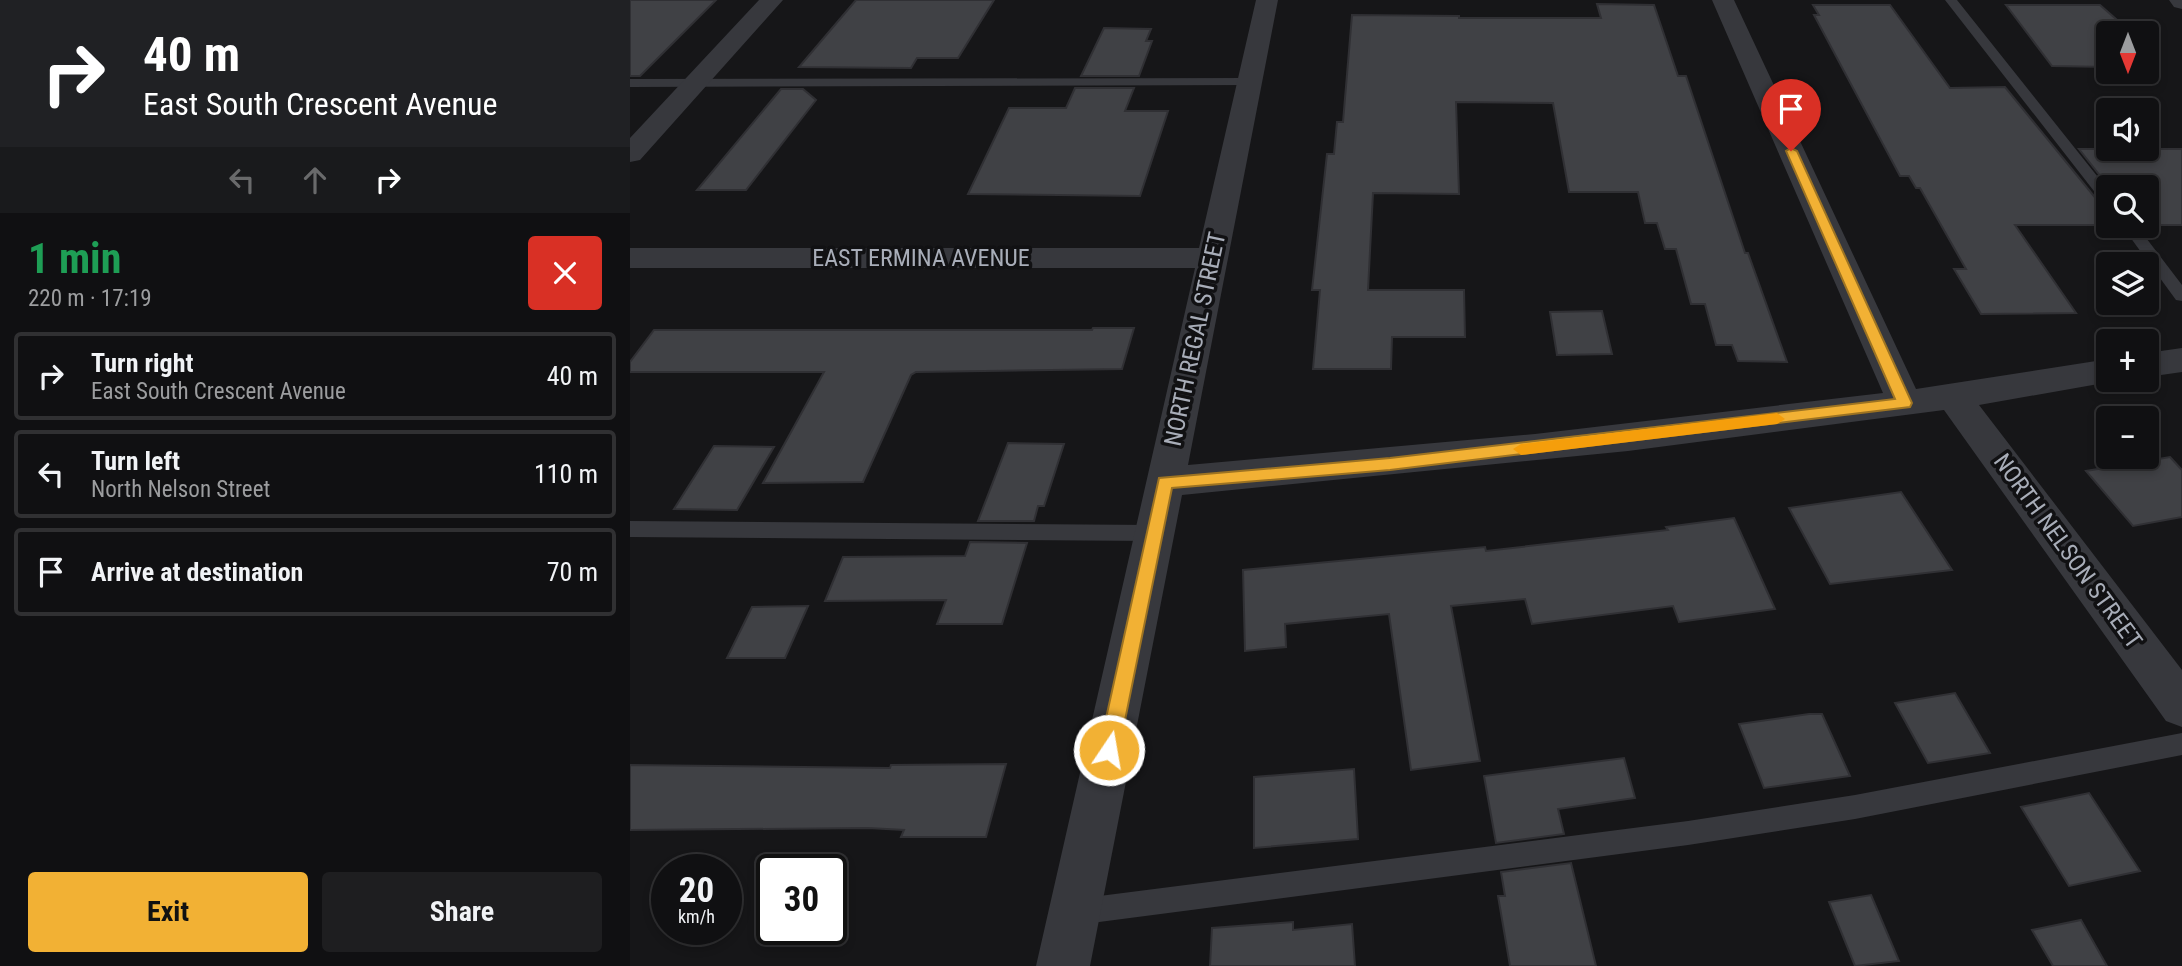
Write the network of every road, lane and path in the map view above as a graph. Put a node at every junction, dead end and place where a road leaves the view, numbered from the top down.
1 (772, 0) edge
2 (1267, 0) edge
3 (1723, 0) edge
4 (1951, 0) edge
5 (1250, 82) junction
6 (630, 83) edge
7 (694, 83) junction
8 (630, 154) edge
9 (2096, 184) edge
10 (2138, 238) edge
11 (630, 258) edge
12 (1212, 258) junction
13 (2182, 296) edge
14 (2182, 360) edge
15 (2159, 363) edge
16 (2096, 373) edge
17 (1953, 396) junction
18 (1905, 403) junction
19 (1165, 482) junction
20 (630, 529) edge
21 (1154, 533) junction
22 (2182, 706) edge
23 (2182, 744) edge
24 (1074, 912) junction
25 (1063, 966) edge

1 - 7 street
2 - 5 street, NORTH REGAL STREET
3 - 18 street
4 - 9 lane
5 - 7 lane
5 - 12 street, NORTH REGAL STREET
6 - 7 lane
7 - 8 street
10 - 13 lane
11 - 12 street, EAST ERMINA AVENUE
12 - 19 street, NORTH REGAL STREET
14 - 15 street
16 - 17 street
17 - 18 street
17 - 22 street, NORTH NELSON STREET
18 - 19 street
19 - 21 street, NORTH REGAL STREET
20 - 21 lane
21 - 24 street, NORTH REGAL STREET
23 - 24 lane
24 - 25 street, NORTH REGAL STREET

